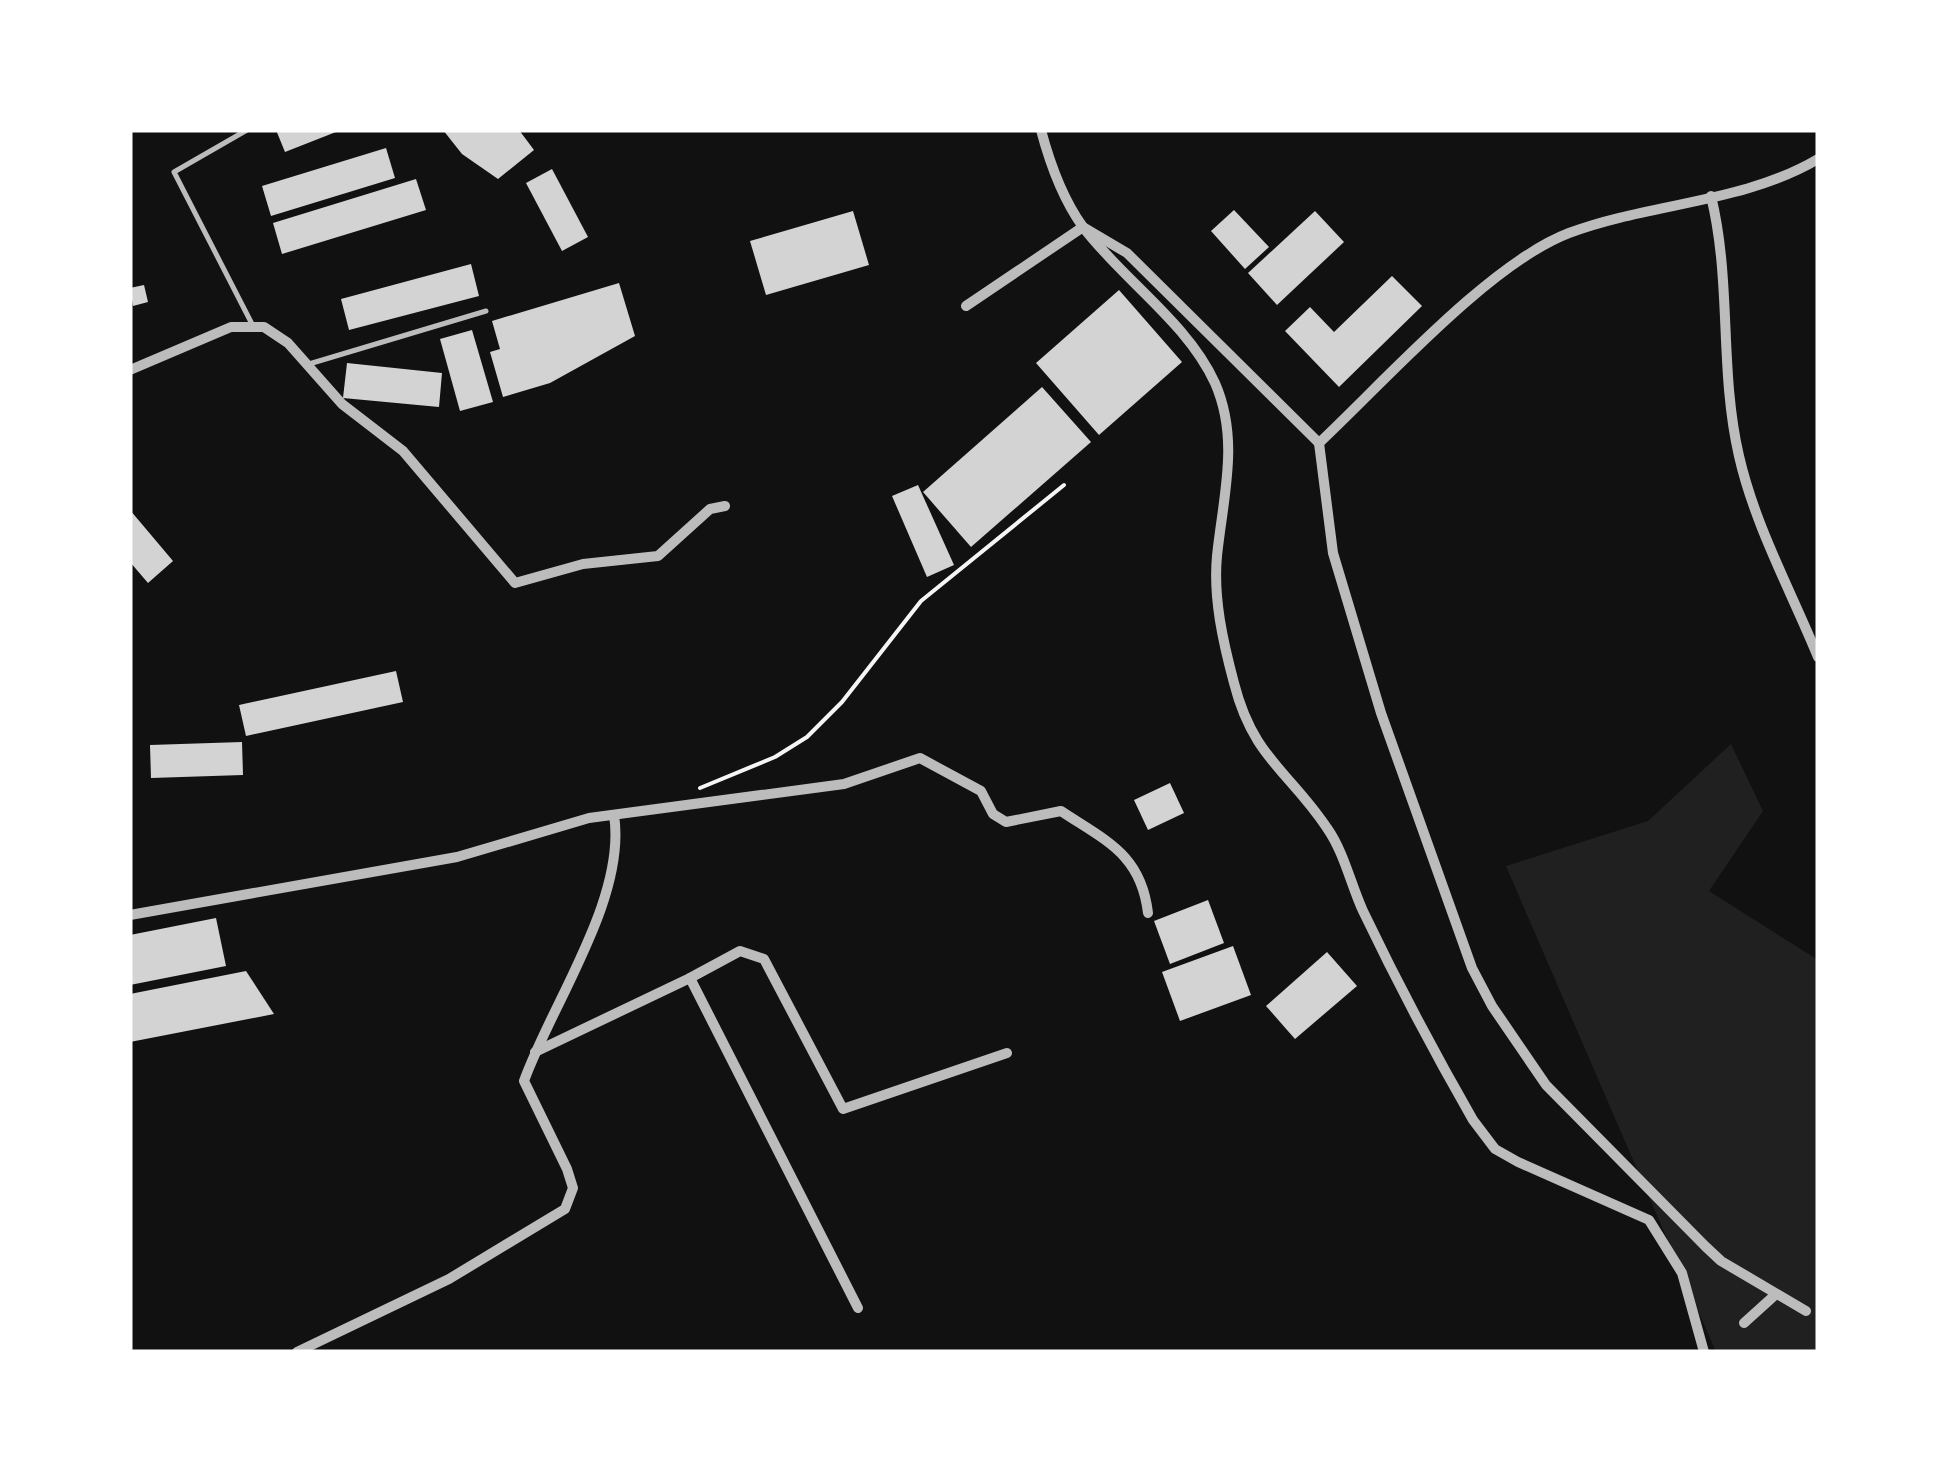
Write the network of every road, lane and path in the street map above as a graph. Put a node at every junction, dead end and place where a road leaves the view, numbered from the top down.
1 (248, 130) edge
2 (1040, 130) edge
3 (1818, 159) edge
4 (1711, 196) junction
5 (1083, 227) junction
6 (966, 306) dead end
7 (486, 311) dead end
8 (252, 324) junction
9 (306, 365) junction
10 (130, 370) edge
11 (1319, 443) junction
12 (1064, 485) dead end
13 (725, 506) dead end
14 (1818, 657) edge
15 (688, 794) dead end
16 (614, 815) junction
17 (1148, 913) dead end
18 (130, 915) edge
19 (690, 978) junction
20 (534, 1053) junction
21 (1007, 1053) dead end
22 (1775, 1295) junction
23 (858, 1308) dead end
24 (1806, 1311) dead end
25 (1744, 1323) dead end
26 (298, 1352) edge
27 (1704, 1352) edge

1 - 8 lane
2 - 5 street
3 - 4 street
4 - 11 street
4 - 14 street
5 - 6 street
5 - 11 street
5 - 27 street
7 - 9 lane
8 - 9 street
8 - 10 street
9 - 13 street
11 - 22 street
12 - 15 path
16 - 17 street
16 - 18 street
16 - 20 street
19 - 20 street
19 - 21 street
19 - 23 street
20 - 26 street
22 - 24 street
22 - 25 street

